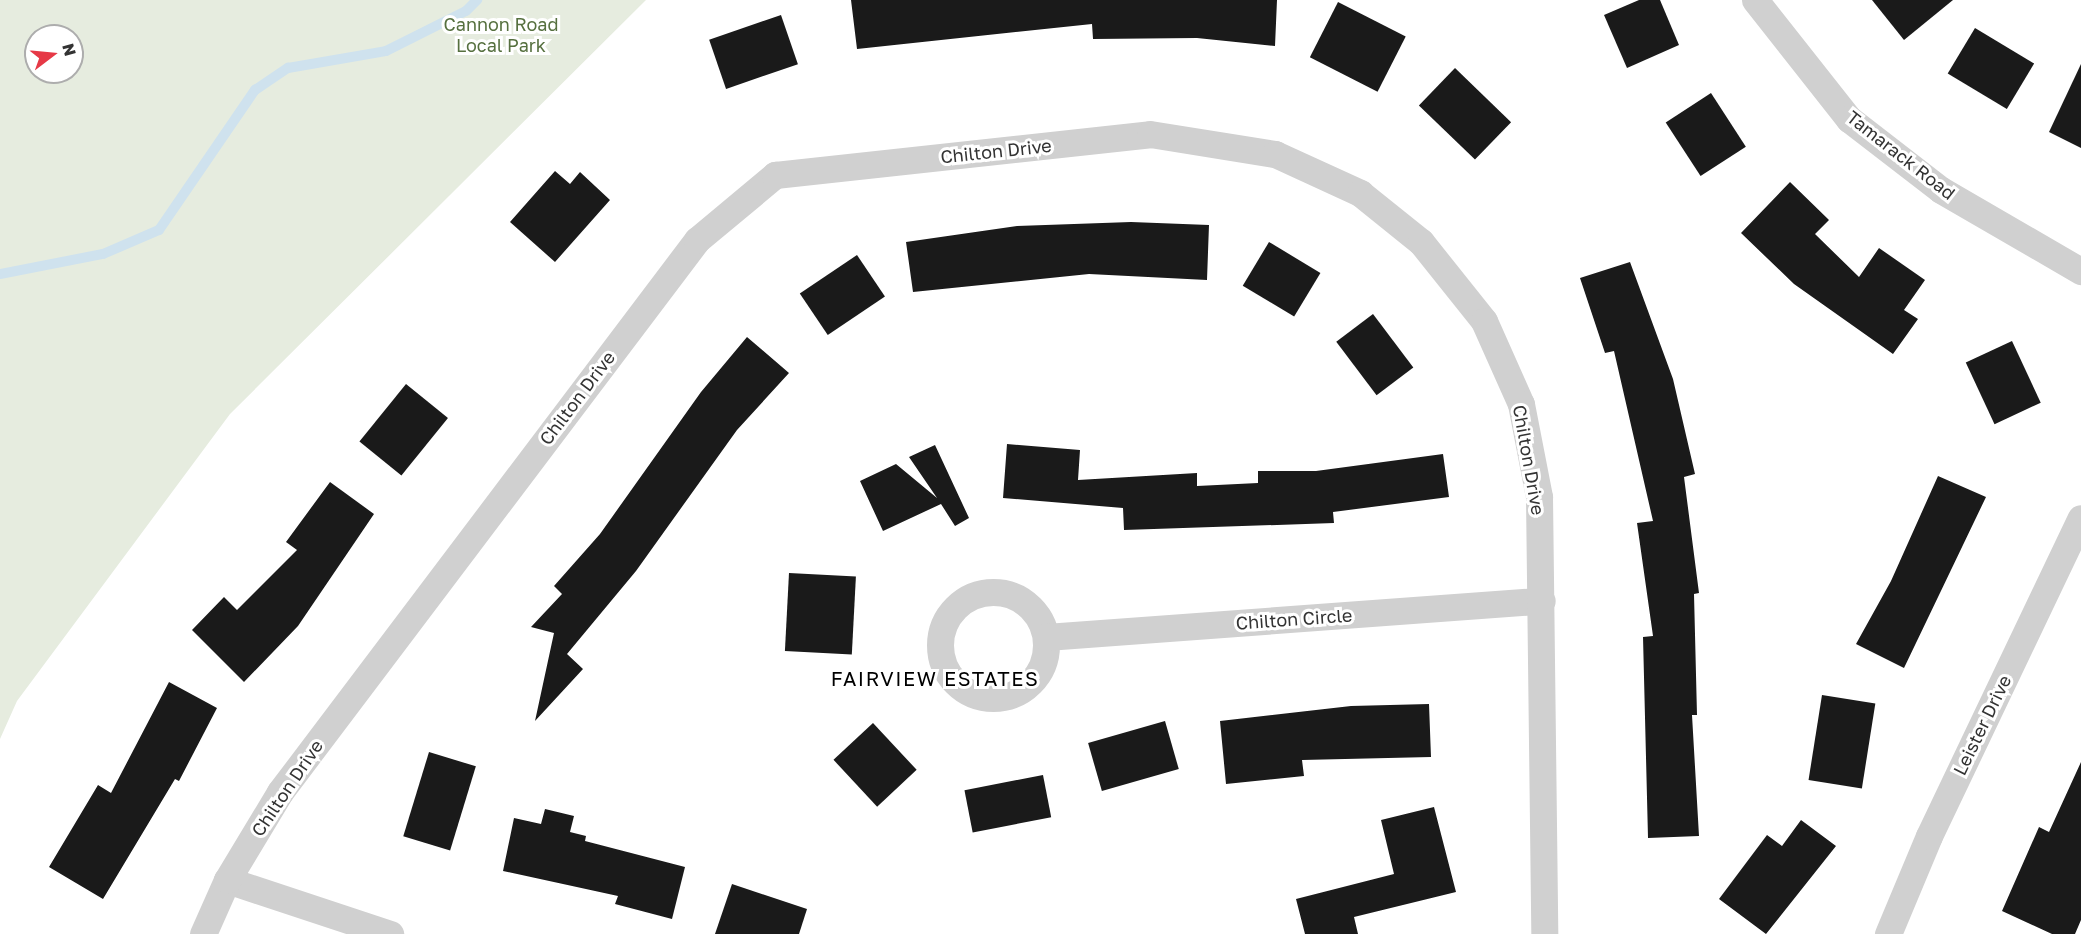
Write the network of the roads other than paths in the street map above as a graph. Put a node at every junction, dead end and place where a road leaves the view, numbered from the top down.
1 (1755, 0) edge
2 (2081, 272) edge
3 (2081, 518) edge
4 (1542, 601) junction
5 (1046, 637) dead end
6 (227, 880) junction
7 (203, 934) edge
8 (390, 934) edge
9 (1544, 934) edge
10 (1888, 934) edge

1 - 2 street, Tamarack Road
3 - 10 street, Leister Drive
4 - 5 street, Chilton Circle
4 - 6 street, Chilton Drive
4 - 9 street, Chilton Drive
6 - 7 street, Chilton Drive
6 - 8 street

